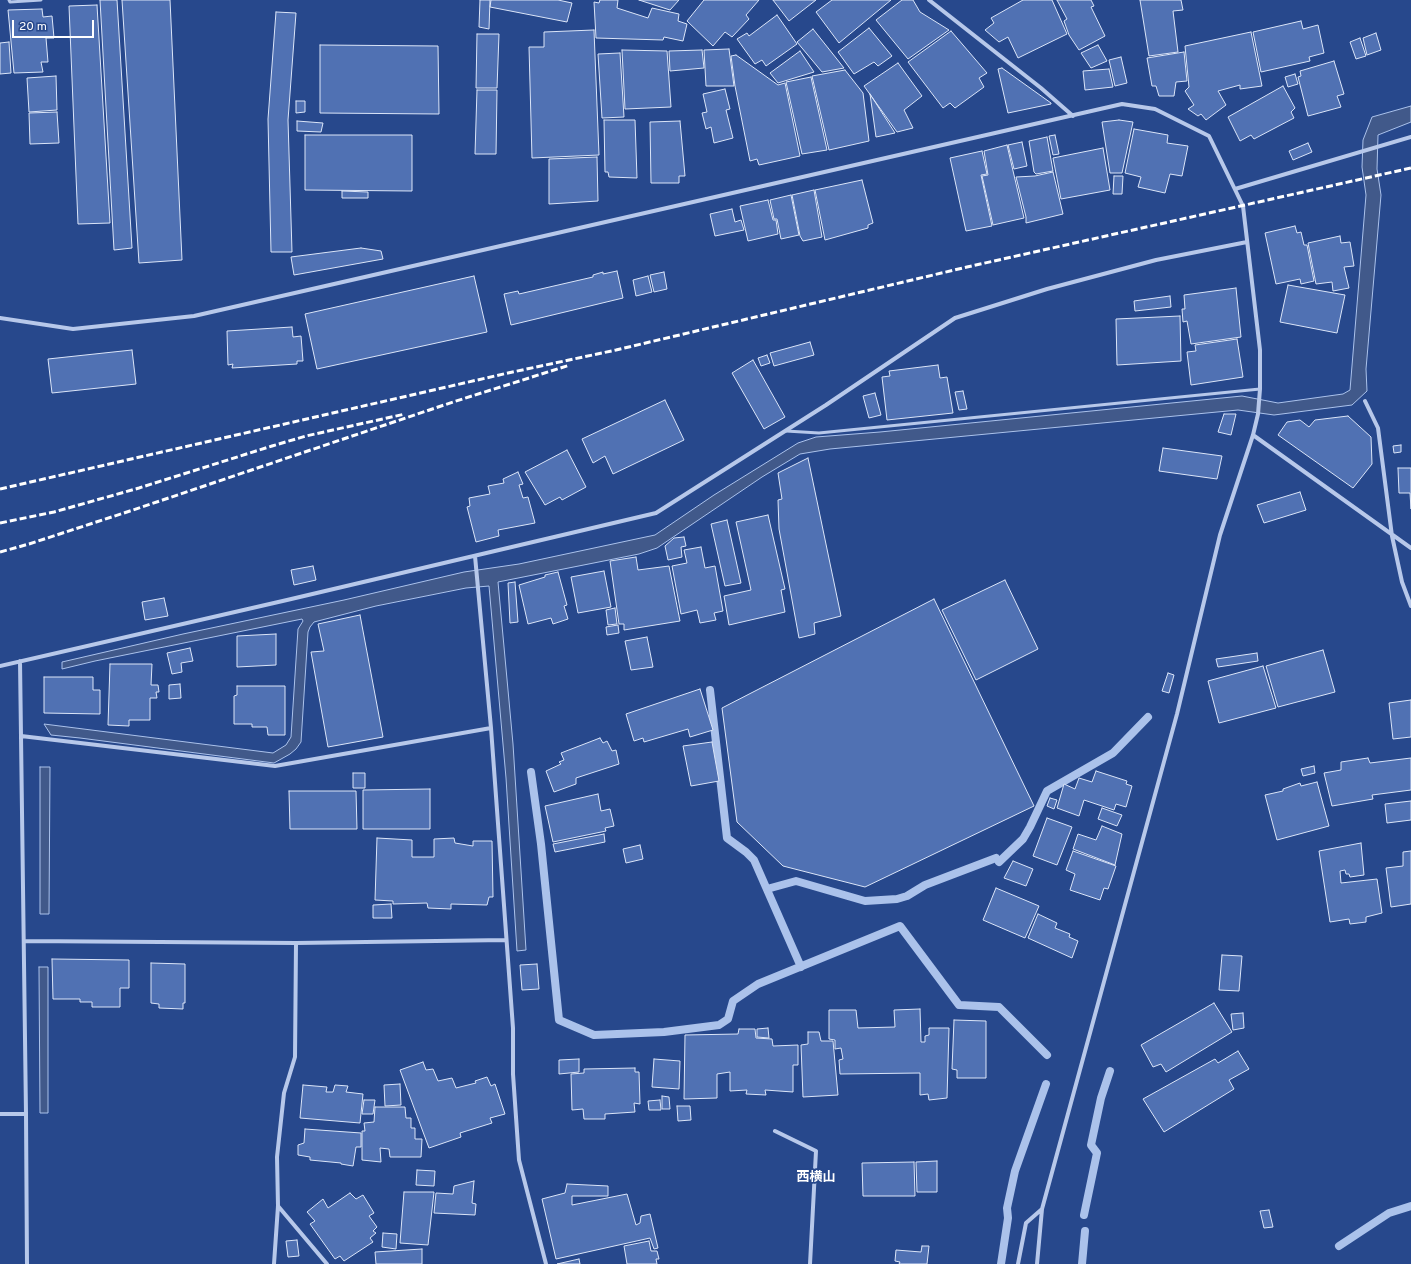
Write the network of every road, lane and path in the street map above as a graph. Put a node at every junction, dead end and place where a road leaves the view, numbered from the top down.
1 (8, 0) edge
2 (40, 0) edge
3 (929, 0) edge
4 (1073, 116) junction
5 (1411, 136) edge
6 (1235, 189) junction
7 (1247, 242) junction
8 (0, 318) edge
9 (1260, 389) junction
10 (1365, 400) dead end
11 (786, 431) junction
12 (1253, 435) junction
13 (1392, 536) junction
14 (1411, 548) edge
15 (475, 556) junction
16 (1411, 606) edge
17 (20, 661) junction
18 (0, 666) edge
19 (491, 728) junction
20 (21, 736) junction
21 (506, 940) junction
22 (24, 941) junction
23 (296, 943) junction
24 (0, 1114) edge
25 (26, 1114) junction
26 (775, 1131) dead end
27 (278, 1206) junction
28 (1042, 1209) junction
29 (27, 1264) edge
30 (274, 1264) edge
31 (327, 1264) edge
32 (546, 1264) edge
33 (810, 1264) edge
34 (1018, 1264) edge
35 (1037, 1264) edge

1 - 2 lane
3 - 4 street
4 - 6 street
4 - 8 street
5 - 6 street
6 - 7 street
7 - 9 street
7 - 11 street
9 - 11 lane
9 - 12 street
10 - 13 street
11 - 15 street
12 - 13 street
12 - 28 street
13 - 14 street
13 - 16 street
15 - 17 street
15 - 19 street
17 - 18 street
17 - 20 street
19 - 20 street
19 - 21 street
20 - 22 street
21 - 23 street
21 - 32 street
22 - 23 street
22 - 25 street
23 - 27 street
24 - 25 street
25 - 29 street
26 - 33 street
27 - 30 street
27 - 31 street
28 - 34 street
28 - 35 street

